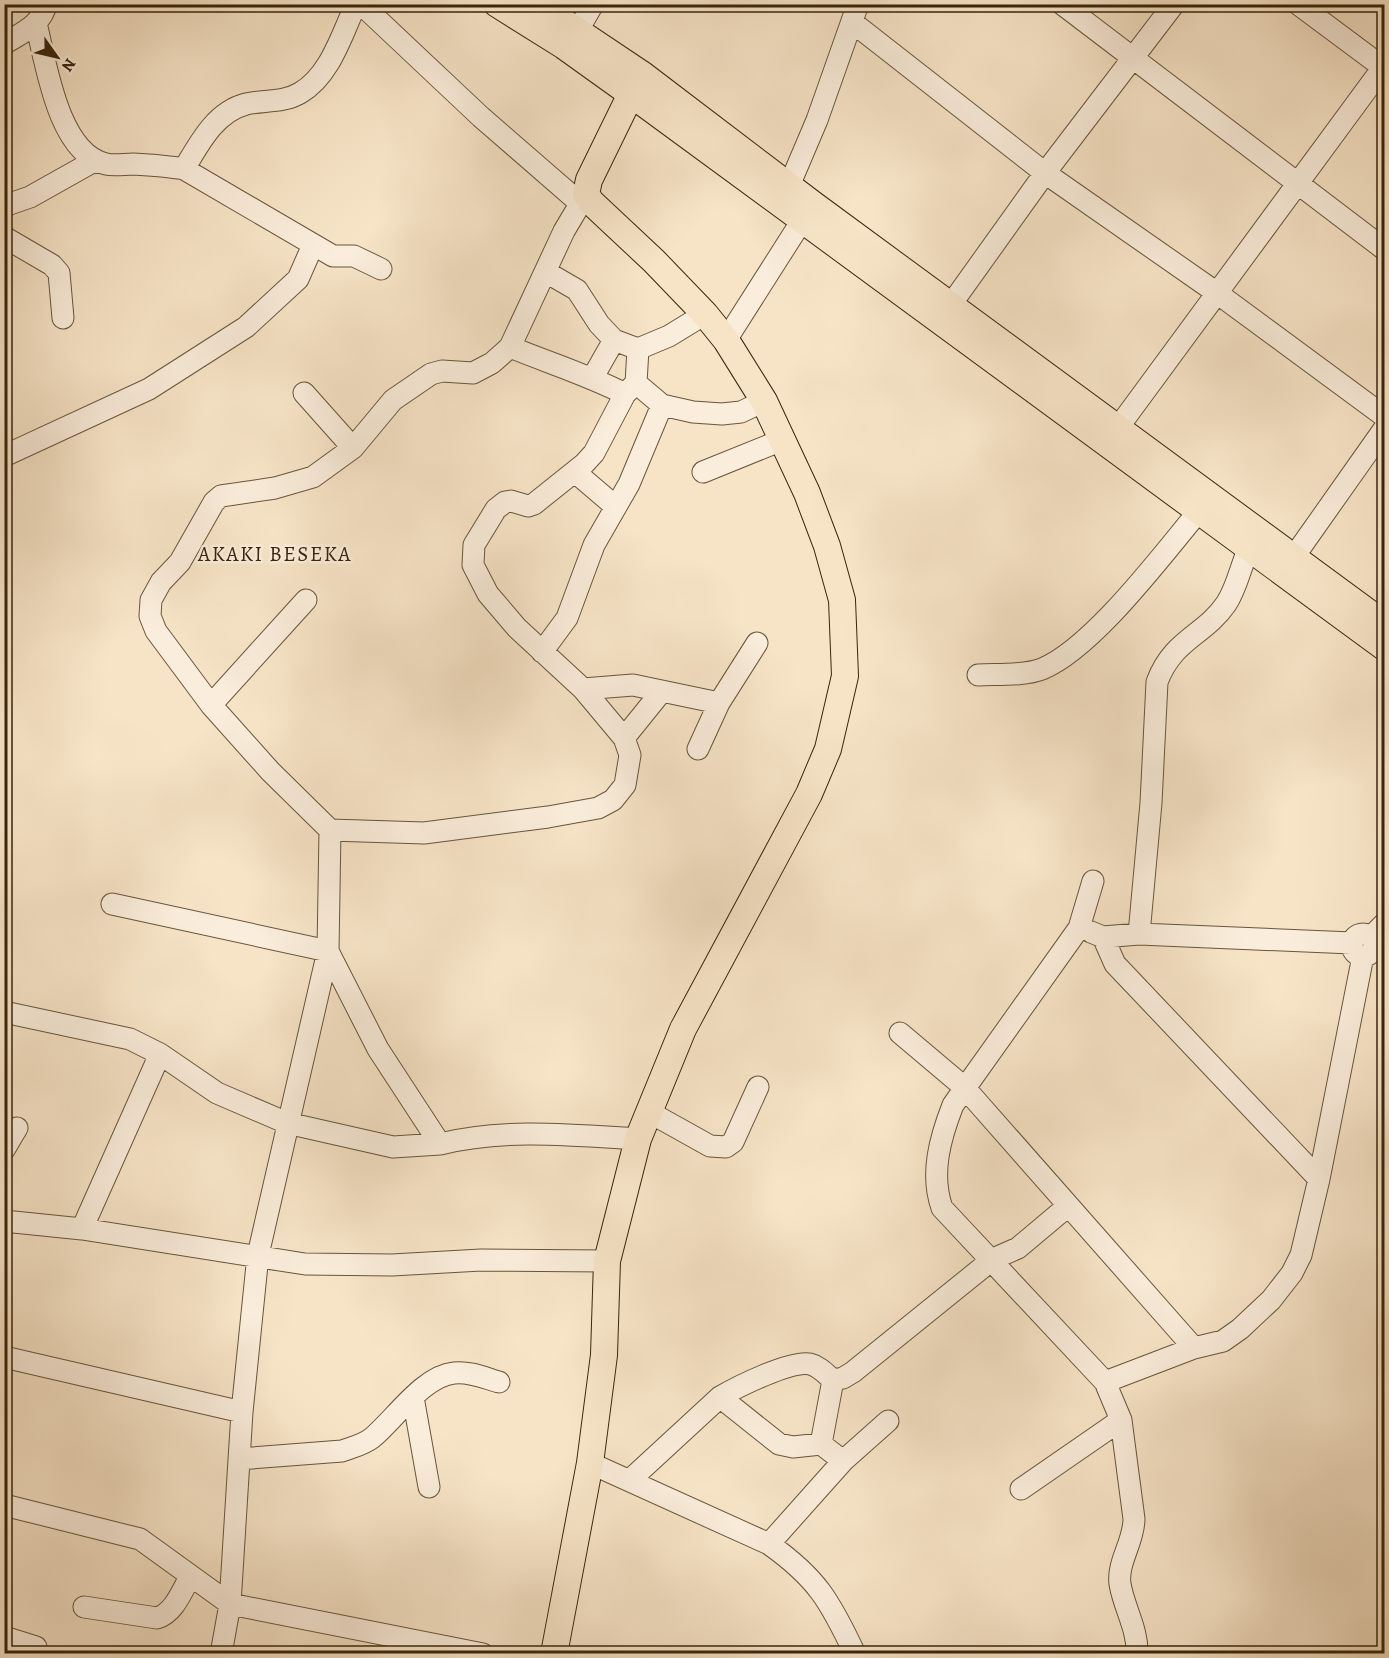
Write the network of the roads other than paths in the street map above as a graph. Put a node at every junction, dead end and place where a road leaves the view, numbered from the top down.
1 (46, 4) edge
2 (356, 4) edge
3 (361, 4) edge
4 (497, 4) edge
5 (537, 4) edge
6 (593, 4) edge
7 (1062, 4) edge
8 (1174, 4) edge
9 (1298, 4) edge
10 (855, 13) edge
11 (36, 23) junction
12 (578, 30) junction
13 (4, 44) edge
14 (1134, 59) junction
15 (1384, 67) edge
16 (631, 93) junction
17 (96, 160) junction
18 (184, 169) junction
19 (1045, 173) junction
20 (1299, 184) junction
21 (786, 195) junction
22 (583, 199) junction
23 (4, 206) edge
24 (802, 219) junction
25 (4, 237) edge
26 (313, 245) junction
27 (1384, 249) edge
28 (381, 269) dead end
29 (546, 272) junction
30 (1217, 293) junction
31 (946, 312) junction
32 (705, 314) junction
33 (63, 318) dead end
34 (614, 340) junction
35 (726, 340) junction
36 (510, 347) junction
37 (638, 349) junction
38 (593, 377) junction
39 (630, 388) junction
40 (304, 393) dead end
41 (764, 401) junction
42 (662, 405) junction
43 (1384, 416) edge
44 (1117, 429) junction
45 (1384, 429) edge
46 (782, 440) junction
47 (353, 448) junction
48 (4, 456) edge
49 (575, 472) junction
50 (704, 472) dead end
51 (616, 507) junction
52 (1199, 511) junction
53 (1249, 548) junction
54 (1293, 558) junction
55 (306, 600) dead end
56 (1384, 624) edge
57 (757, 643) dead end
58 (1384, 647) edge
59 (542, 652) junction
60 (978, 675) dead end
61 (583, 689) junction
62 (662, 691) junction
63 (719, 703) junction
64 (211, 705) junction
65 (624, 738) junction
66 (698, 749) dead end
67 (330, 830) junction
68 (1092, 881) dead end
69 (112, 904) dead end
70 (1079, 928) junction
71 (1138, 934) junction
72 (1103, 937) junction
73 (1368, 940) edge
74 (328, 951) junction
75 (4, 1012) edge
76 (900, 1033) dead end
77 (160, 1054) junction
78 (758, 1087) dead end
79 (964, 1087) junction
80 (649, 1112) junction
81 (287, 1123) junction
82 (17, 1128) dead end
83 (638, 1139) junction
84 (440, 1144) junction
85 (4, 1150) edge
86 (1319, 1179) junction
87 (1068, 1206) junction
88 (5, 1226) edge
89 (82, 1229) junction
90 (258, 1255) junction
91 (993, 1259) junction
92 (607, 1261) junction
93 (1194, 1348) junction
94 (4, 1357) edge
95 (833, 1380) junction
96 (499, 1382) dead end
97 (1105, 1382) junction
98 (413, 1397) junction
99 (720, 1397) junction
100 (242, 1412) junction
101 (1120, 1420) junction
102 (888, 1421) dead end
103 (821, 1444) junction
104 (239, 1460) junction
105 (843, 1461) junction
106 (591, 1463) junction
107 (630, 1480) junction
108 (429, 1487) dead end
109 (1021, 1489) dead end
110 (4, 1505) edge
111 (769, 1544) junction
112 (190, 1577) junction
113 (230, 1604) junction
114 (84, 1607) dead end
115 (4, 1637) edge
116 (36, 1647) dead end
117 (474, 1652) edge
118 (222, 1653) edge
119 (554, 1653) edge
120 (855, 1653) edge
121 (1137, 1653) edge

1 - 11 street
2 - 18 street
3 - 22 street
4 - 16 main road
5 - 12 main road
6 - 12 street
7 - 14 street
8 - 14 street
9 - 15 street
10 - 19 street
10 - 21 street
11 - 13 street
11 - 17 street
12 - 21 main road
14 - 19 street
14 - 20 street
15 - 20 street
16 - 21 main road
16 - 22 main road
17 - 18 street
17 - 23 street
18 - 26 street
19 - 30 street
19 - 31 street
20 - 27 street
20 - 30 street
21 - 24 main road
21 - 31 main road
22 - 29 street
22 - 32 main road
24 - 31 main road
24 - 35 street
25 - 33 street
26 - 28 street
26 - 48 street
29 - 34 street
29 - 36 street
30 - 43 street
30 - 44 street
31 - 44 main road
31 - 52 main road
32 - 35 main road
32 - 37 street
34 - 37 street
34 - 38 street
35 - 41 main road
36 - 38 street
36 - 47 street
37 - 39 street
38 - 39 street
39 - 42 street
39 - 49 street
40 - 47 street
41 - 42 street
41 - 46 main road
42 - 51 street
44 - 54 main road
45 - 54 street
46 - 50 street
46 - 80 main road
47 - 64 street
49 - 51 street
49 - 59 street
51 - 59 street
52 - 53 main road
52 - 60 street
53 - 58 main road
53 - 71 street
54 - 56 main road
55 - 64 street
57 - 63 street
59 - 61 street
61 - 62 street
61 - 65 street
62 - 63 street
62 - 65 street
63 - 66 street
64 - 67 street
65 - 67 street
67 - 74 street
68 - 70 street
69 - 74 street
70 - 72 street
70 - 79 street
71 - 72 street
71 - 73 street
72 - 86 street
73 - 86 street
74 - 81 street
74 - 84 street
75 - 77 street
76 - 79 street
77 - 81 street
77 - 89 street
78 - 80 street
79 - 87 street
79 - 91 street
80 - 83 main road
81 - 84 street
81 - 90 street
82 - 85 street
83 - 84 street
83 - 92 main road
86 - 93 street
87 - 91 street
87 - 93 street
88 - 89 street
89 - 90 street
90 - 92 street
90 - 100 street
91 - 95 street
91 - 97 street
92 - 106 main road
93 - 97 street
94 - 100 street
95 - 99 street
95 - 103 street
96 - 98 street
97 - 101 street
98 - 104 street
98 - 108 street
99 - 103 street
99 - 107 street
100 - 104 street
101 - 109 street
101 - 121 street
102 - 105 street
103 - 105 street
104 - 113 street
105 - 111 street
106 - 107 street
106 - 119 main road
107 - 111 street
110 - 112 street
111 - 120 street
112 - 113 street
112 - 114 street
113 - 117 street
113 - 118 street
115 - 116 street

